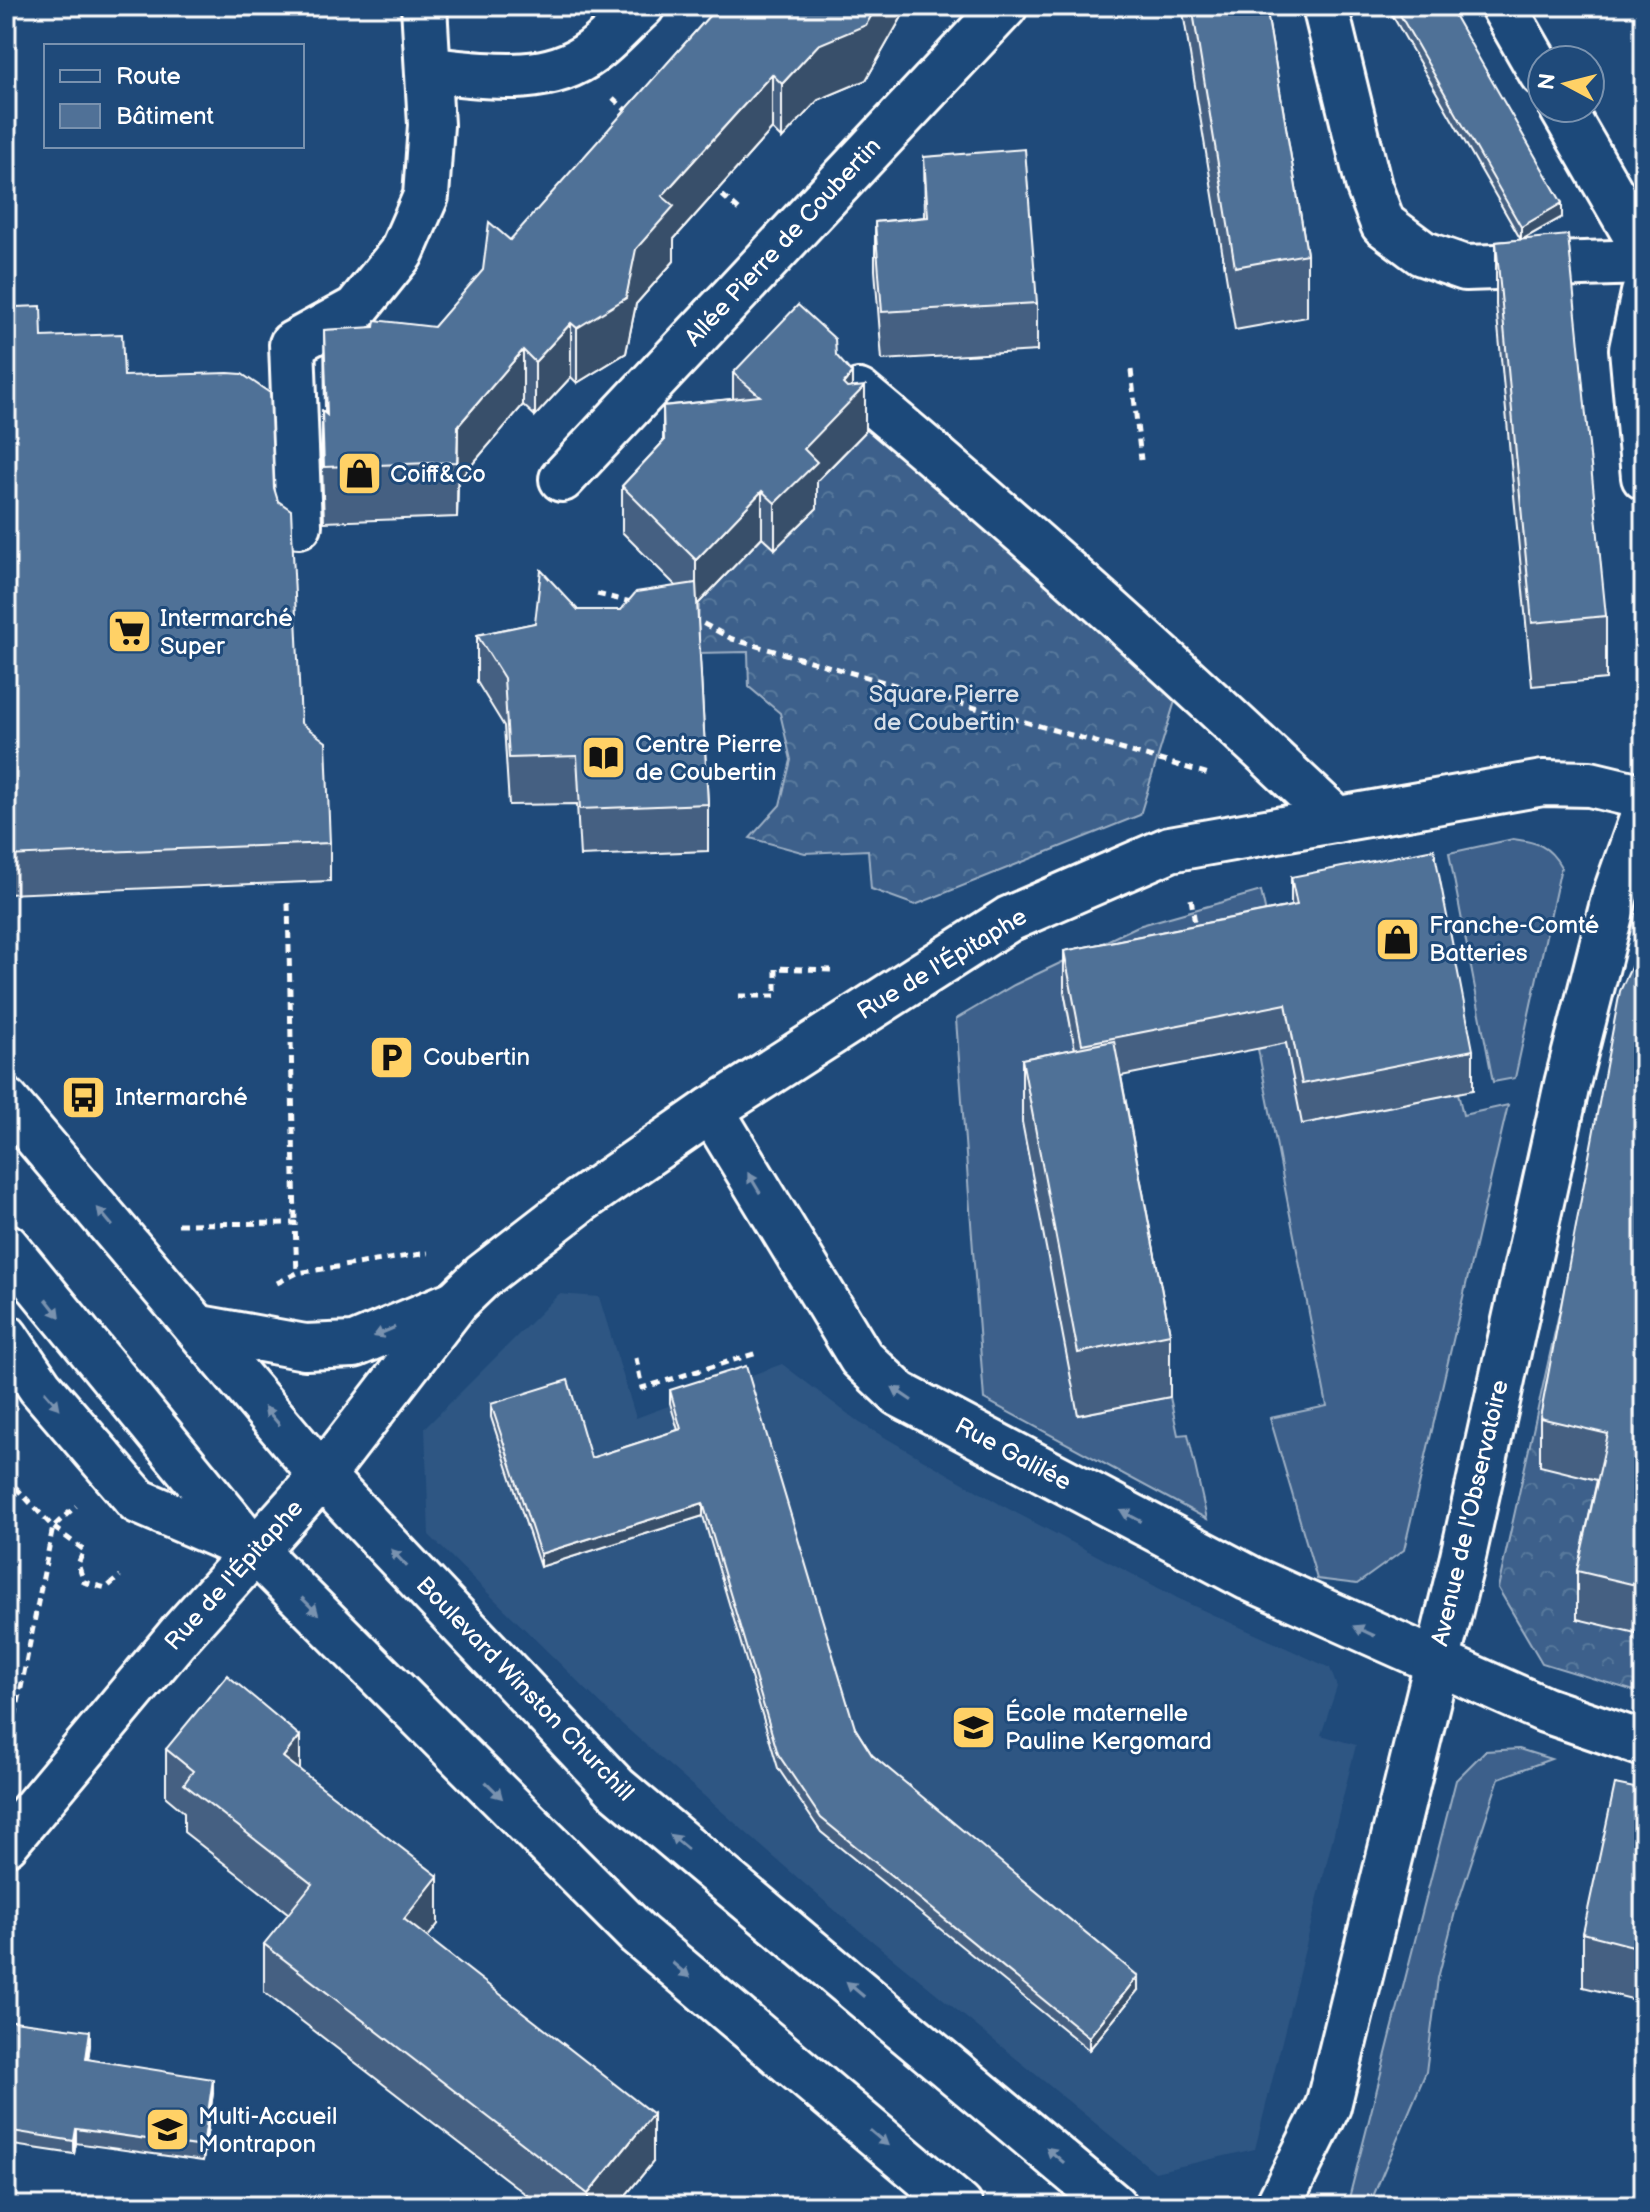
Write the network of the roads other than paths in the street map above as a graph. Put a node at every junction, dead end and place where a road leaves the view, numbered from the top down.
1 (424, 6) edge
2 (642, 6) edge
3 (1005, 6) edge
4 (1325, 6) edge
5 (1503, 6) edge
6 (1526, 46) edge
7 (430, 70) junction
8 (1571, 124) edge
9 (1644, 250) edge
10 (1644, 262) edge
11 (1644, 293) edge
12 (859, 392) edge
13 (1644, 477) edge
14 (562, 479) dead end
15 (299, 525) dead end
16 (1644, 797) edge
17 (1644, 813) edge
18 (1337, 820) junction
19 (6, 1101) edge
20 (711, 1110) junction
21 (6, 1246) edge
22 (456, 1302) junction
23 (200, 1328) junction
24 (6, 1337) edge
25 (322, 1476) junction
26 (255, 1551) junction
27 (1435, 1664) junction
28 (1644, 1744) edge
29 (6, 1843) edge
30 (960, 2206) edge
31 (1114, 2206) edge
32 (1278, 2206) edge

1 - 7 street
2 - 7 street
3 - 14 street, Allée Pierre de Coubertin
4 - 10 street
5 - 6 street
7 - 15 street
8 - 9 street
11 - 13 street
12 - 18 street
16 - 18 street, Rue de l'Épitaphe
17 - 27 street, Avenue de l'Observatoire
18 - 20 street, Rue de l'Épitaphe
23 -> 19 street, Boulevard Winston Churchill
20 - 22 street, Rue de l'Épitaphe
27 -> 20 street, Rue Galilée
21 -> 26 street
22 -> 23 street, Rue de l'Épitaphe
22 - 25 street, Rue de l'Épitaphe
25 -> 23 street, Boulevard Winston Churchill
24 -> 26 street
25 - 26 street, Rue de l'Épitaphe
31 -> 25 street, Boulevard Winston Churchill
26 - 29 street, Rue de l'Épitaphe
26 -> 30 street
27 - 28 street, Rue Galilée
27 - 32 street, Avenue de l'Observatoire

